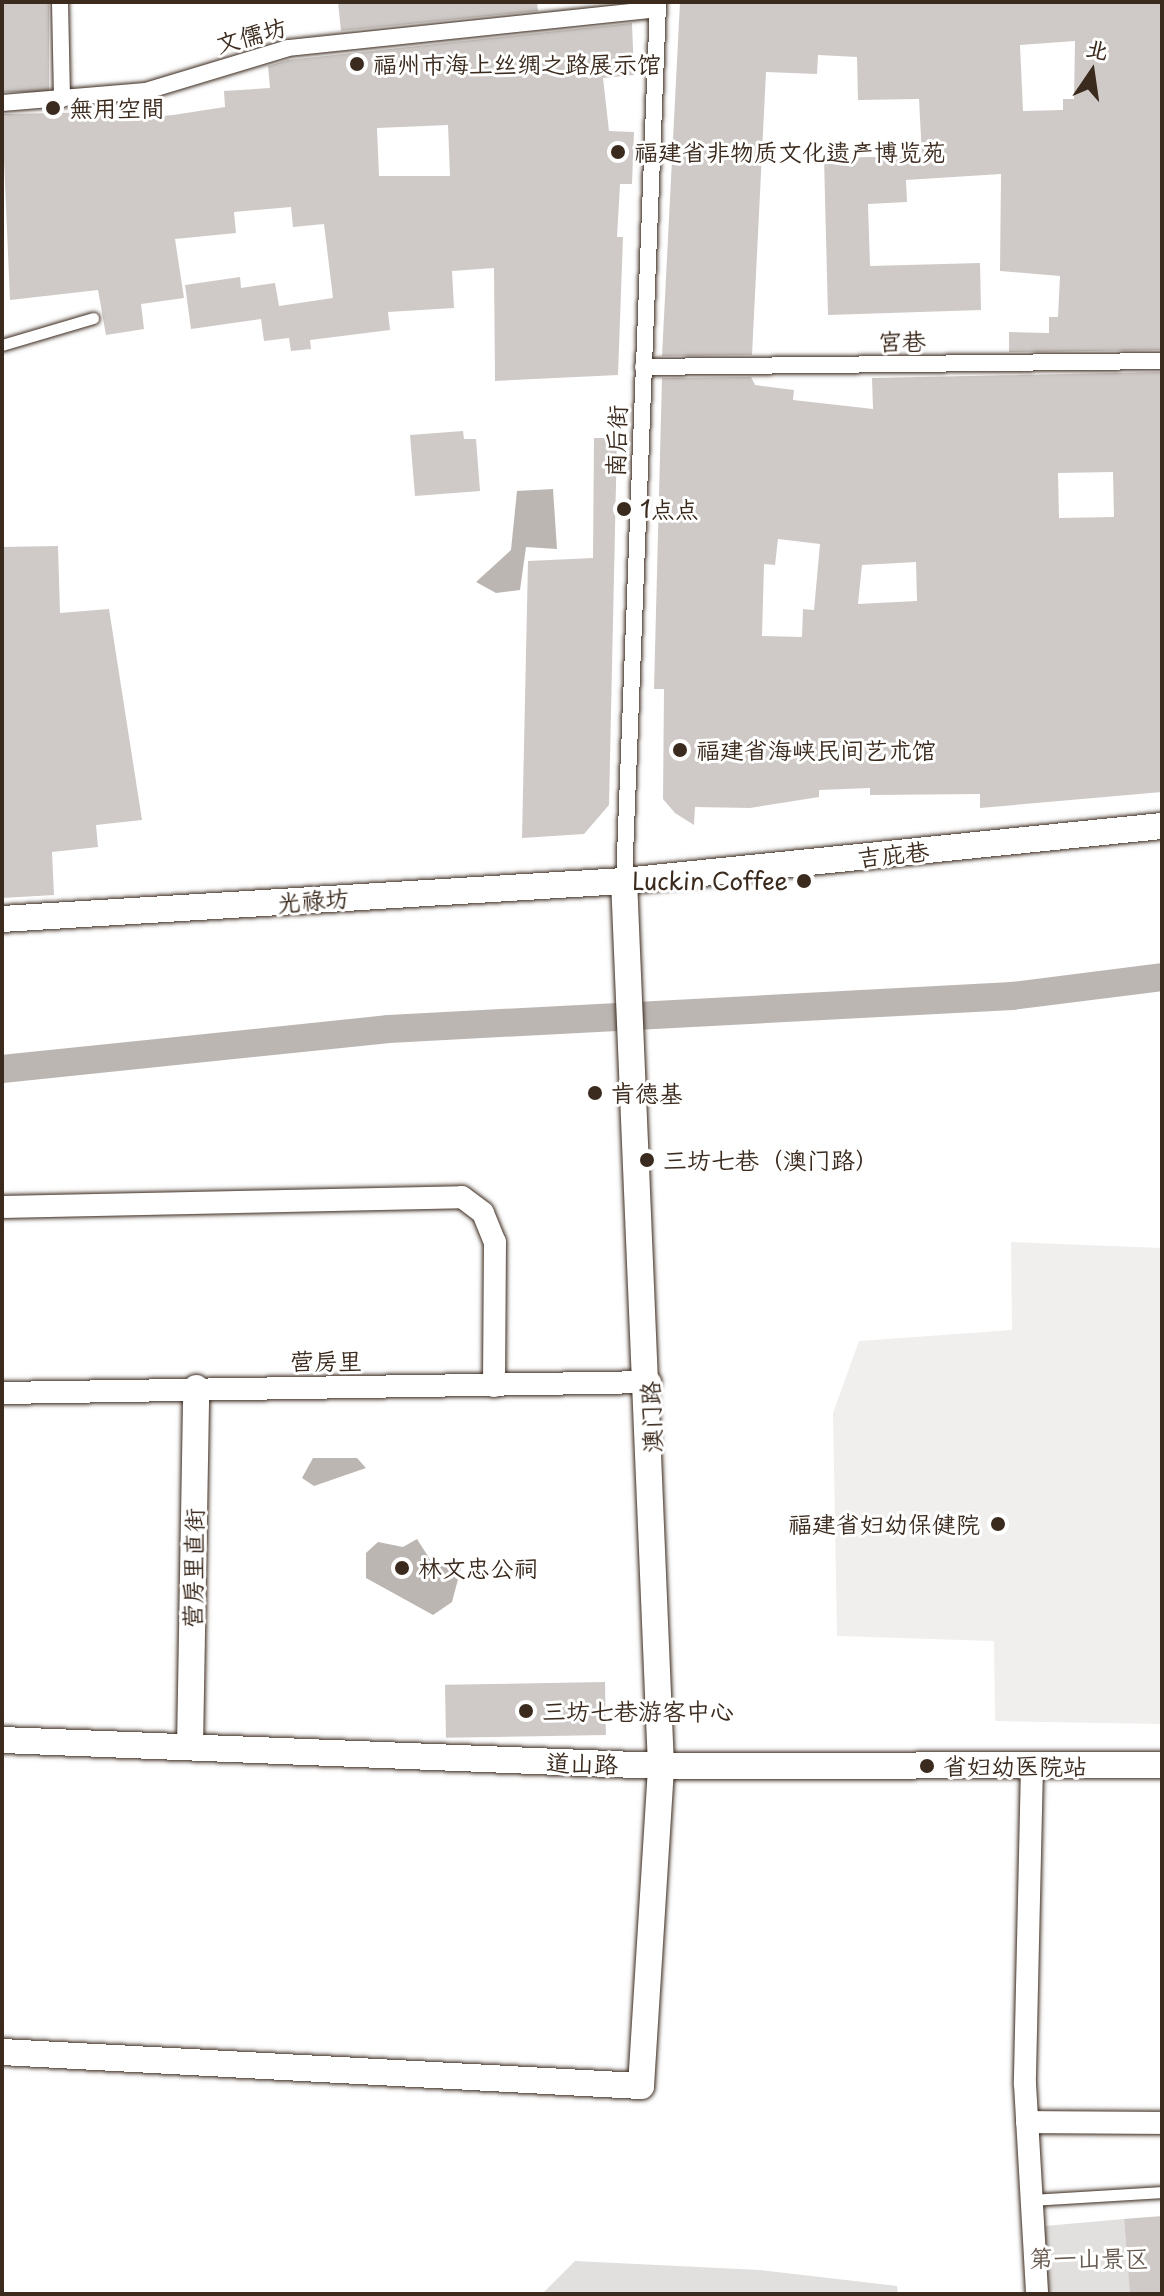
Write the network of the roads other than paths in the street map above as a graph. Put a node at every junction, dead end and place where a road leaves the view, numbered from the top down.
1 (60, 2) edge
2 (658, 5) edge
3 (62, 99) junction
4 (2, 103) edge
5 (93, 318) dead end
6 (2, 345) edge
7 (1162, 361) edge
8 (643, 367) junction
9 (1162, 826) edge
10 (624, 881) junction
11 (2, 919) edge
12 (2, 1207) edge
13 (650, 1382) junction
14 (494, 1386) junction
15 (196, 1388) junction
16 (2, 1393) edge
17 (2, 1740) edge
18 (190, 1747) junction
19 (1162, 1765) edge
20 (661, 1766) junction
21 (1032, 1766) junction
22 (2, 2052) edge
23 (1027, 2122) junction
24 (1162, 2123) edge
25 (1162, 2192) edge
26 (1032, 2200) junction
27 (1037, 2294) edge

1 - 3 street
2 - 3 street, 文儒坊
2 - 8 street, 南后街
3 - 4 street, 文儒坊
5 - 6 lane
7 - 8 street, 宫巷
8 - 10 street, 南后街
9 - 10 street, 吉庇巷
10 - 11 street, 光禄坊
10 - 13 street, 澳门路
12 - 14 street
13 - 14 street, 营房里
13 - 20 street, 澳门路
14 - 15 street, 营房里
15 - 16 street, 营房里
15 - 18 street, 营房里直街
17 - 18 street, 道山路
18 - 20 street, 道山路
19 - 21 street, 道山路
20 - 21 street, 道山路
20 - 22 street, 澳门路
21 - 23 street
23 - 24 street
23 - 26 street
25 - 26 lane
26 - 27 street

